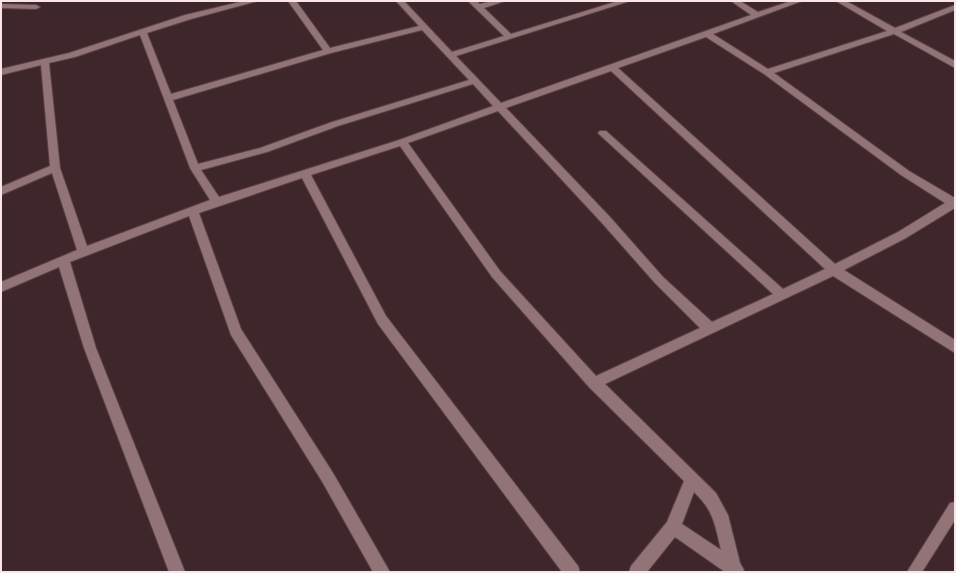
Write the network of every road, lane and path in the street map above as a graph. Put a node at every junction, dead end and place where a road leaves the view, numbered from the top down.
1 (254, 1) edge
2 (292, 1) edge
3 (400, 1) edge
4 (501, 1) edge
5 (626, 1) edge
6 (735, 1) edge
7 (798, 1) edge
8 (840, 1) edge
9 (475, 4) edge
10 (1, 6) edge
11 (36, 7) dead end
12 (955, 7) edge
13 (757, 15) junction
14 (424, 27) junction
15 (895, 31) junction
16 (143, 32) junction
17 (706, 33) junction
18 (510, 37) junction
19 (328, 52) junction
20 (450, 55) junction
21 (45, 61) junction
22 (955, 65) edge
23 (612, 67) junction
24 (1, 72) edge
25 (767, 72) junction
26 (474, 81) junction
27 (168, 98) junction
28 (499, 108) junction
29 (603, 133) dead end
30 (402, 142) junction
31 (55, 168) junction
32 (195, 168) junction
33 (305, 174) junction
34 (1, 191) edge
35 (216, 202) junction
36 (955, 203) edge
37 (193, 211) junction
38 (84, 252) junction
39 (63, 260) junction
40 (834, 270) junction
41 (1, 287) edge
42 (782, 296) junction
43 (710, 329) junction
44 (955, 347) edge
45 (594, 383) junction
46 (692, 479) junction
47 (955, 508) edge
48 (673, 527) junction
49 (735, 569) edge
50 (177, 572) edge
51 (382, 572) edge
52 (572, 572) edge
53 (637, 572) edge
54 (914, 572) edge

1 - 16 street
2 - 19 street
3 - 14 street
4 - 9 street
5 - 18 street
6 - 13 street
7 - 13 street
8 - 15 street
9 - 18 street
10 - 11 street
12 - 15 street
13 - 17 street
14 - 19 street
14 - 20 street
15 - 22 street
15 - 25 street
16 - 21 street
16 - 27 street
17 - 23 street
17 - 25 street
18 - 20 street
19 - 27 street
20 - 26 street
21 - 24 street
21 - 31 street
23 - 28 street
23 - 40 street
25 - 36 street
26 - 28 street
26 - 32 street
27 - 32 street
28 - 30 street
28 - 43 street
29 - 42 street
30 - 33 street
30 - 45 street
31 - 34 street
31 - 38 street
32 - 35 street
33 - 35 street
33 - 52 street
35 - 37 street
36 - 40 street
37 - 38 street
37 - 51 street
38 - 39 street
39 - 41 street
39 - 50 street
40 - 42 street
40 - 44 street
42 - 43 street
43 - 45 street
45 - 46 street
46 - 48 street
46 - 49 street
47 - 54 lane
48 - 49 street
48 - 53 street

